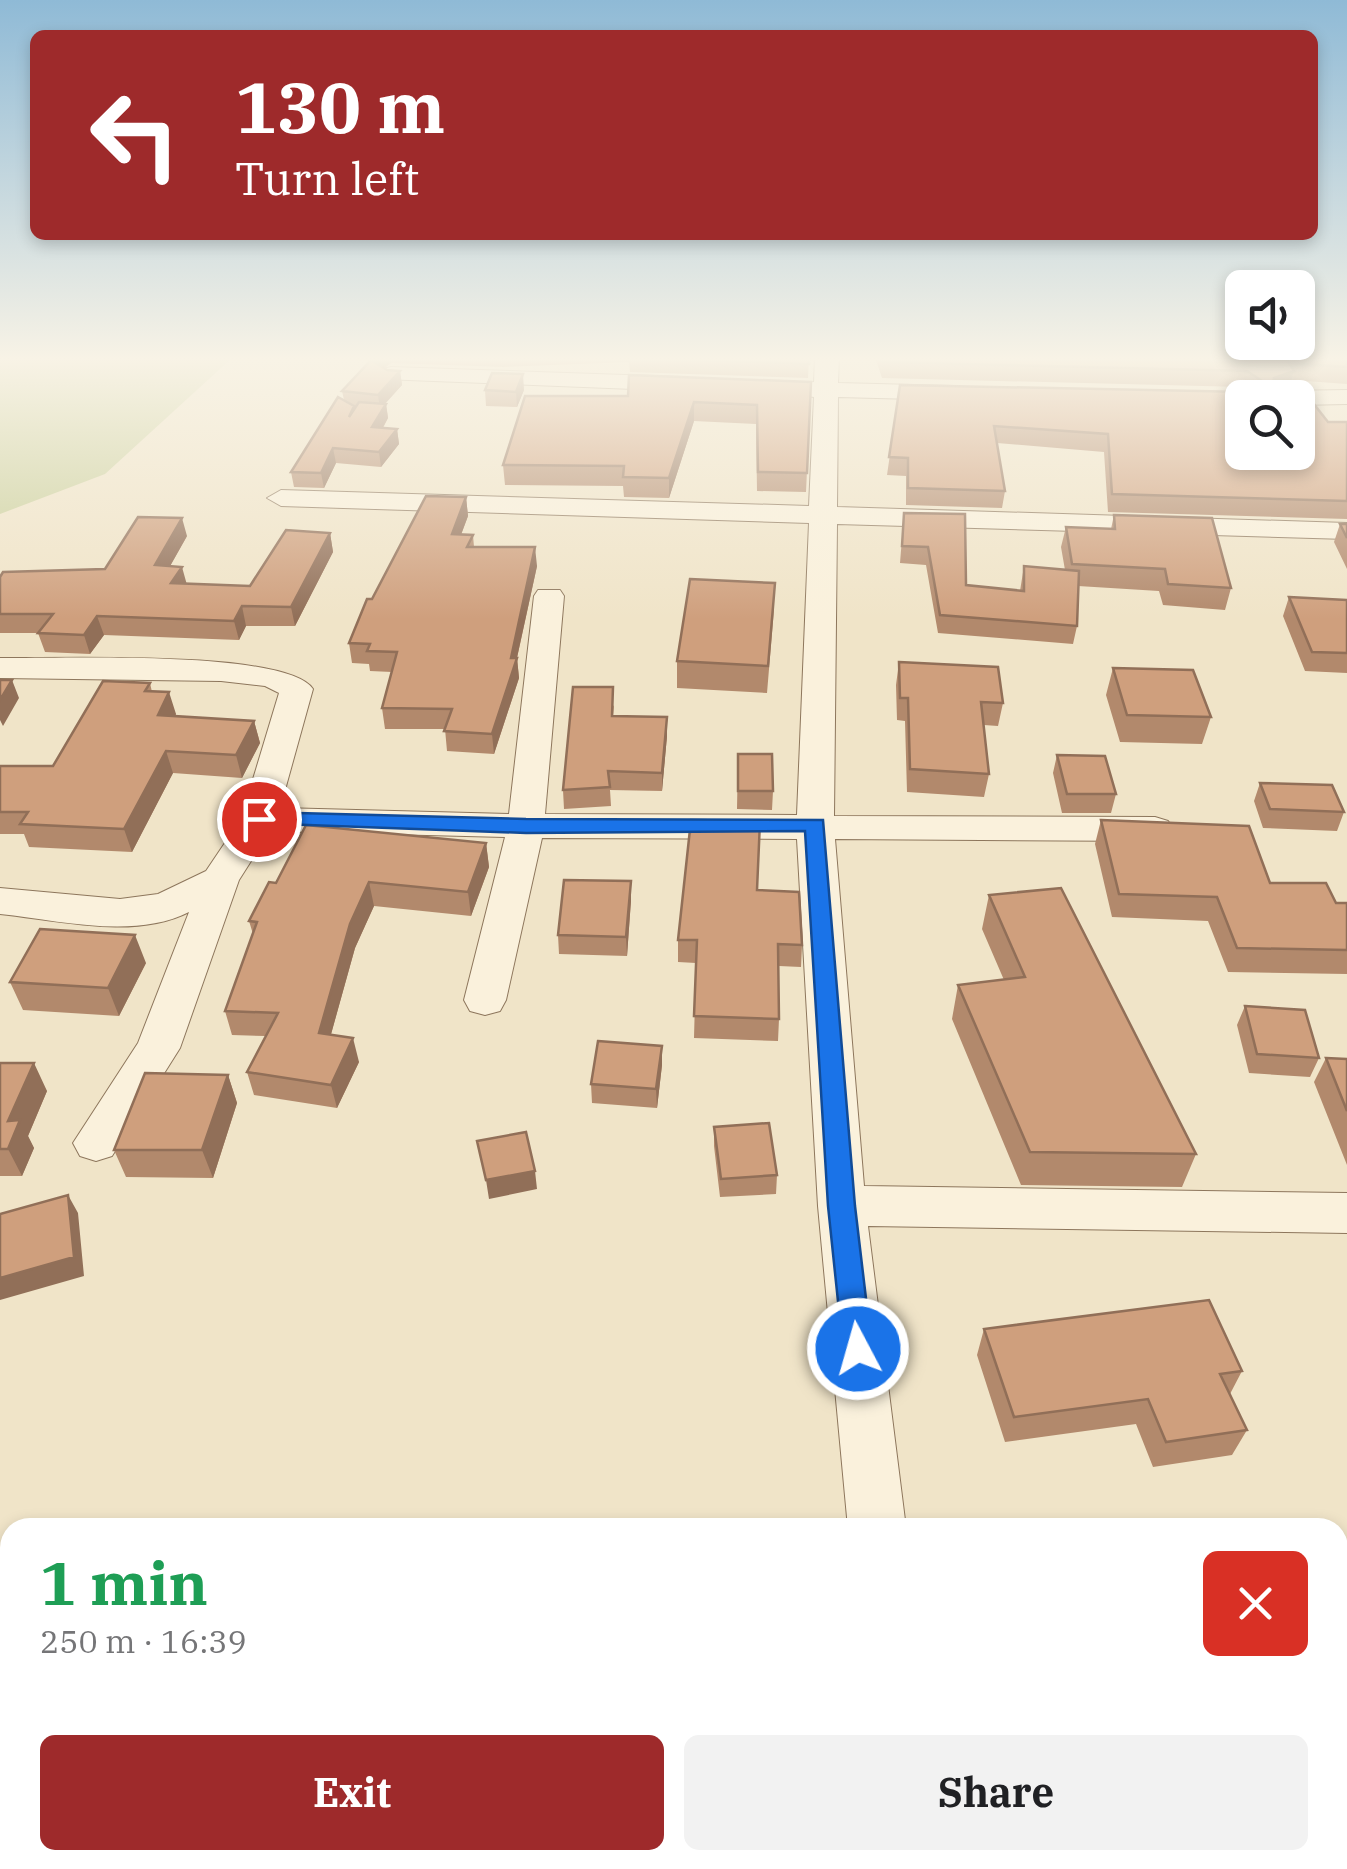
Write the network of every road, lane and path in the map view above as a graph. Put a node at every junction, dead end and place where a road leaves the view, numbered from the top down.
1 (827, 444) edge
2 (281, 498) dead end
3 (826, 517) junction
4 (1347, 532) edge
5 (549, 596) dead end
6 (0, 668) edge
7 (259, 819) junction
8 (815, 825) junction
9 (526, 826) junction
10 (1185, 829) edge
11 (220, 880) junction
12 (0, 901) edge
13 (485, 1000) dead end
14 (96, 1143) dead end
15 (842, 1206) junction
16 (1347, 1213) edge
17 (876, 1518) edge

1 - 3 street
2 - 3 street
3 - 4 street
3 - 8 street
5 - 9 street
6 - 7 street
7 - 9 street
7 - 11 street
8 - 9 street
8 - 10 street
8 - 15 street
9 - 13 street
11 - 12 street
11 - 14 street
15 - 16 street
15 - 17 street

